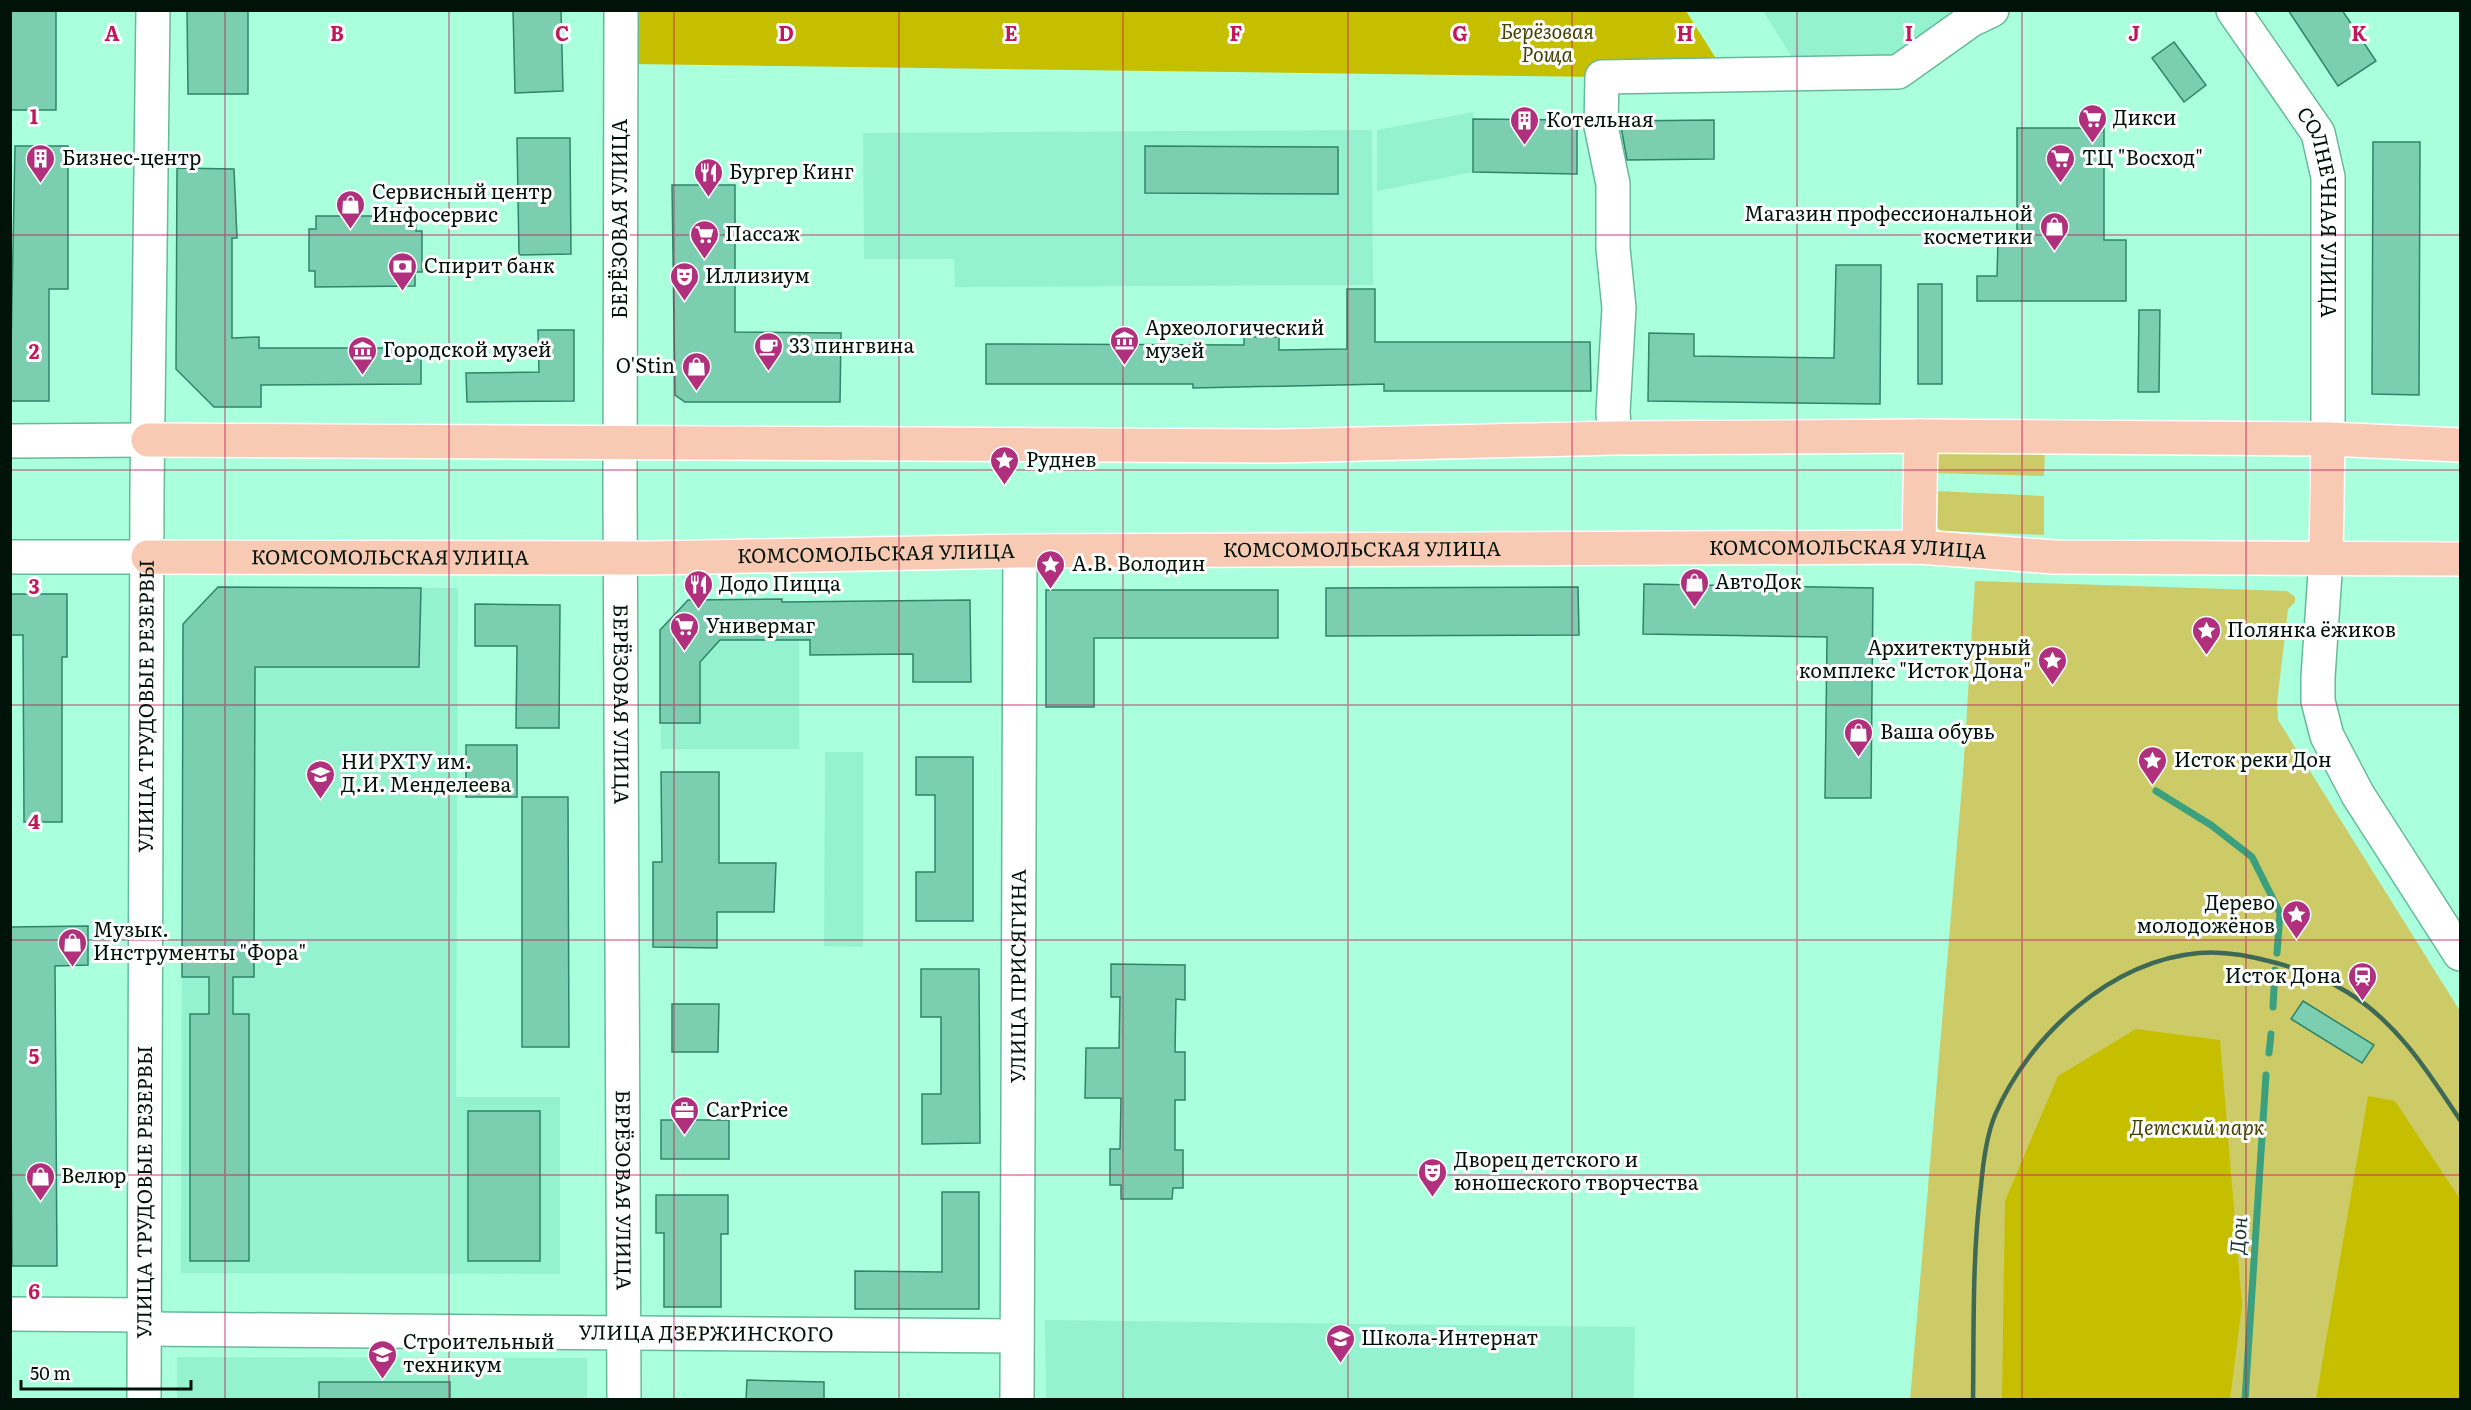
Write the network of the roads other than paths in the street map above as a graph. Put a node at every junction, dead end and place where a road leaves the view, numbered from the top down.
1 (153, 10) edge
2 (621, 10) edge
3 (1992, 10) edge
4 (2233, 10) edge
5 (1921, 436) junction
6 (1615, 438) junction
7 (2328, 439) junction
8 (148, 440) junction
9 (10, 441) edge
10 (620, 444) junction
11 (2460, 445) edge
12 (1919, 547) junction
13 (1020, 551) junction
14 (10, 557) edge
15 (148, 557) junction
16 (621, 558) junction
17 (2326, 558) junction
18 (2460, 558) edge
19 (2460, 954) edge
20 (10, 1314) edge
21 (145, 1322) junction
22 (625, 1335) junction
23 (1017, 1336) junction
24 (144, 1400) edge
25 (624, 1400) edge
26 (1017, 1400) edge

1 - 8 street, УЛИЦА ТРУДОВЫЕ РЕЗЕРВЫ
2 - 10 street, БЕРЁЗОВАЯ УЛИЦА
3 - 6 street
4 - 7 street, СОЛНЕЧНАЯ УЛИЦА
5 - 6 main road
5 - 7 main road
5 - 12 main road
6 - 10 main road
7 - 11 main road
7 - 17 main road
8 - 9 street
8 - 10 main road
8 - 15 street, УЛИЦА ТРУДОВЫЕ РЕЗЕРВЫ
10 - 16 street, БЕРЁЗОВАЯ УЛИЦА
12 - 13 main road, КОМСОМОЛЬСКАЯ УЛИЦА
12 - 17 main road, КОМСОМОЛЬСКАЯ УЛИЦА
13 - 16 main road, КОМСОМОЛЬСКАЯ УЛИЦА
13 - 23 street, УЛИЦА ПРИСЯГИНА
14 - 15 street, КОМСОМОЛЬСКАЯ УЛИЦА
15 - 16 main road, КОМСОМОЛЬСКАЯ УЛИЦА
15 - 21 street, УЛИЦА ТРУДОВЫЕ РЕЗЕРВЫ
16 - 22 street, БЕРЁЗОВАЯ УЛИЦА
17 - 18 main road, КОМСОМОЛЬСКАЯ УЛИЦА
17 - 19 street
20 - 21 street, УЛИЦА ДЗЕРЖИНСКОГО
21 - 22 street, УЛИЦА ДЗЕРЖИНСКОГО
21 - 24 street, УЛИЦА ТРУДОВЫЕ РЕЗЕРВЫ
22 - 23 street, УЛИЦА ДЗЕРЖИНСКОГО
22 - 25 street, БЕРЁЗОВАЯ УЛИЦА
23 - 26 street, УЛИЦА ПРИСЯГИНА

